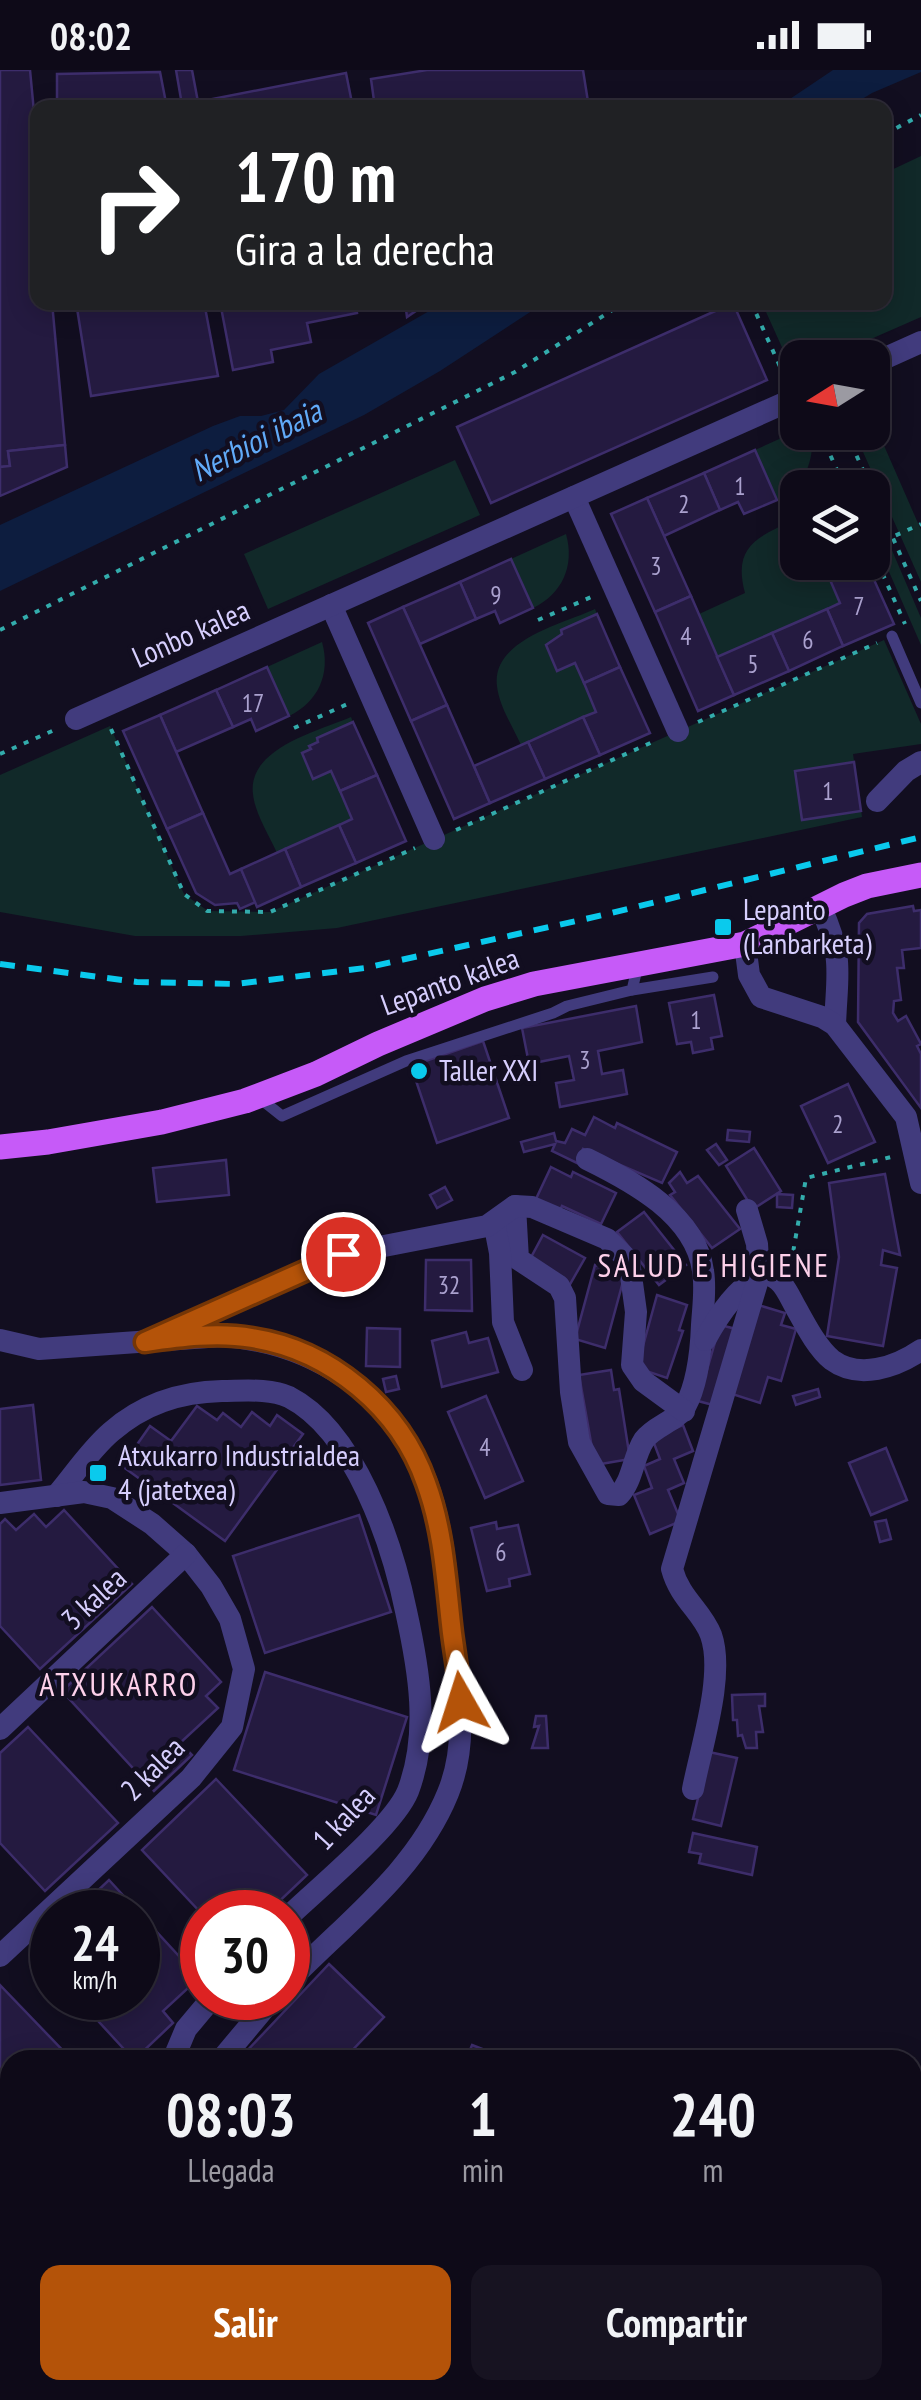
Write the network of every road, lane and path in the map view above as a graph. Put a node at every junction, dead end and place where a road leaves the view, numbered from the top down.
1 (921, 114) edge
2 (892, 130) edge
3 (612, 310) edge
4 (755, 310) edge
5 (921, 342) edge
6 (890, 356) edge
7 (780, 364) dead end
8 (780, 405) edge
9 (574, 496) junction
10 (921, 524) edge
11 (890, 532) edge
12 (892, 537) junction
13 (886, 580) edge
14 (614, 586) junction
15 (921, 601) edge
16 (331, 605) junction
17 (538, 620) dead end
18 (0, 630) edge
19 (892, 636) junction
20 (370, 694) junction
21 (921, 703) edge
22 (101, 707) junction
23 (76, 720) joint
24 (294, 728) dead end
25 (678, 731) junction
26 (0, 754) edge
27 (921, 762) edge
28 (877, 801) dead end
29 (167, 829) dead end
30 (157, 833) junction
31 (434, 839) junction
32 (915, 878) edge
33 (820, 908) junction
34 (745, 944) junction
35 (639, 963) junction
36 (714, 977) dead end
37 (632, 990) junction
38 (836, 996) junction
39 (809, 1012) junction
40 (835, 1024) junction
41 (396, 1036) junction
42 (406, 1061) junction
43 (257, 1096) junction
44 (906, 1117) junction
45 (921, 1138) edge
46 (0, 1147) edge
47 (587, 1159) dead end
48 (877, 1160) dead end
49 (921, 1183) edge
50 (516, 1206) junction
51 (747, 1210) dead end
52 (494, 1222) junction
53 (770, 1278) junction
54 (0, 1340) edge
55 (145, 1342) junction
56 (701, 1348) junction
57 (921, 1350) edge
58 (522, 1370) dead end
59 (684, 1410) junction
60 (56, 1496) junction
61 (0, 1504) edge
62 (186, 1554) junction
63 (0, 1729) edge
64 (693, 1789) dead end
65 (310, 1896) edge
66 (0, 1956) edge
67 (310, 1960) edge
68 (194, 2020) edge
69 (255, 2020) edge
70 (177, 2050) edge
71 (229, 2050) edge

1 - 2 path
3 - 18 path
4 - 7 path
5 - 6 street
8 - 9 street, Lonbo kalea
9 - 14 street
9 - 16 street, Lonbo kalea
10 - 12 path
11 - 12 path
12 - 15 path
13 - 19 path
14 - 17 path
14 - 25 street
16 - 20 street
16 - 22 street, Lonbo kalea
19 - 21 lane
19 - 25 path
20 - 24 path
20 - 31 street
22 - 23 street, Lonbo kalea
22 - 30 path
23 - 26 path
25 - 31 path
27 - 28 street
29 - 30 path
30 - 31 path
32 - 33 main road, Lepanto kalea
33 - 34 main road, Lepanto kalea
33 - 38 street
34 - 35 main road, Lepanto kalea
34 - 39 street
35 - 37 lane
35 - 41 main road, Lepanto kalea
36 - 37 lane
37 - 42 lane
38 - 39 street
38 - 40 street
39 - 40 street
40 - 44 street
41 - 42 lane
41 - 43 main road, Lepanto kalea
42 - 43 lane
43 - 46 main road, Lepanto kalea
44 - 45 street
44 - 49 street
47 - 56 street
48 - 53 path
50 - 52 street
50 - 59 street
50 - 59 street
51 - 53 street
52 - 55 street
52 - 58 street
53 - 56 street
53 - 57 street
53 - 64 street
54 - 55 street
55 - 67 street
56 - 59 street
60 - 61 street, 2 kalea
60 - 62 street, 2 kalea
60 - 65 street, 1 kalea
62 - 63 street, 3 kalea
62 - 66 street, 2 kalea
68 - 70 street
69 - 71 street

